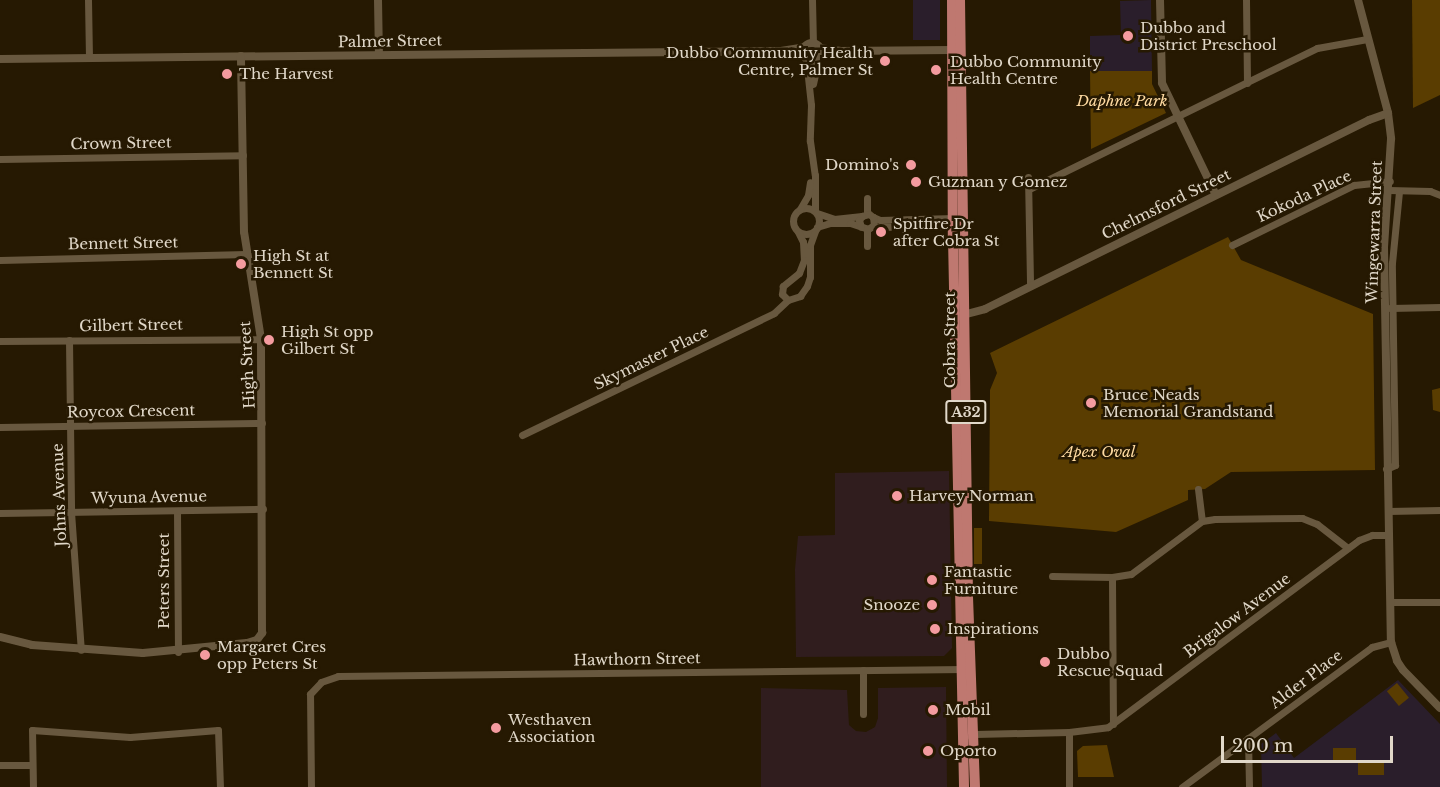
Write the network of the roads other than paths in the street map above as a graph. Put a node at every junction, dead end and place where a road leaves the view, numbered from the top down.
1 (88, 0) edge
2 (378, 0) edge
3 (812, 0) edge
4 (953, 0) edge
5 (960, 0) edge
6 (1160, 0) edge
7 (1246, 0) edge
8 (1358, 0) edge
9 (956, 32) junction
10 (1367, 39) junction
11 (951, 50) junction
12 (781, 51) junction
13 (815, 51) junction
14 (379, 55) junction
15 (241, 56) junction
16 (88, 57) junction
17 (805, 58) junction
18 (0, 59) edge
19 (1247, 83) junction
20 (811, 105) junction
21 (1388, 113) junction
22 (1178, 117) junction
23 (243, 155) junction
24 (0, 159) edge
25 (813, 164) junction
26 (1028, 177) dead end
27 (1393, 187) junction
28 (1029, 189) junction
29 (1216, 195) junction
30 (1440, 195) edge
31 (867, 198) dead end
32 (800, 209) junction
33 (816, 212) junction
34 (867, 216) junction
35 (958, 222) junction
36 (867, 228) junction
37 (816, 229) junction
38 (798, 232) junction
39 (1233, 245) dead end
40 (867, 246) dead end
41 (246, 254) junction
42 (0, 260) edge
43 (1030, 285) junction
44 (788, 300) junction
45 (1440, 307) edge
46 (1389, 308) junction
47 (961, 316) junction
48 (261, 339) junction
49 (69, 340) junction
50 (0, 341) edge
51 (262, 423) junction
52 (70, 426) junction
53 (0, 427) edge
54 (522, 435) dead end
55 (1198, 489) dead end
56 (262, 509) junction
57 (1440, 510) edge
58 (177, 511) junction
59 (1388, 511) junction
60 (71, 512) junction
61 (0, 513) edge
62 (1202, 521) junction
63 (1388, 535) junction
64 (1348, 548) junction
65 (1052, 576) dead end
66 (1112, 577) junction
67 (1390, 602) junction
68 (1440, 602) edge
69 (0, 637) edge
70 (1391, 642) junction
71 (81, 650) junction
72 (178, 651) junction
73 (965, 669) junction
74 (863, 670) junction
75 (1440, 708) edge
76 (863, 714) dead end
77 (1113, 724) junction
78 (1069, 732) junction
79 (975, 734) junction
80 (1248, 738) junction
81 (963, 741) junction
82 (0, 765) edge
83 (32, 765) junction
84 (33, 787) edge
85 (220, 787) edge
86 (311, 787) edge
87 (964, 787) edge
88 (975, 787) edge
89 (1069, 787) edge
90 (1182, 787) edge
91 (1249, 787) edge

1 - 16 street
2 - 14 street
3 - 13 street
4 - 9 highway, Cobra Street / A32
5 - 9 highway, Cobra Street / A32
6 - 22 street
7 - 19 street
8 - 10 street, Wingewarra Street
9 - 11 highway
9 - 35 highway, Cobra Street / A32
10 - 19 street
10 - 21 street, Wingewarra Street
11 - 13 street, Palmer Street
11 - 35 highway, Cobra Street / A32
12 - 13 street, Palmer Street
12 - 14 street, Palmer Street
12 - 17 street, Palmer Street
13 - 17 street
13 - 17 street, Palmer Street
13 - 20 street
14 - 15 street, Palmer Street
15 - 16 street, Palmer Street
15 - 23 street, High Street
16 - 18 street, Palmer Street
17 - 20 street
19 - 22 street
20 - 25 street
21 - 27 street, Wingewarra Street
21 - 29 street, Chelmsford Street
22 - 28 street
22 - 29 street
23 - 24 street, Crown Street
23 - 41 street, High Street
25 - 32 street
25 - 33 street
26 - 28 street
27 - 30 street, Kokoda Place
27 - 39 street, Kokoda Place
27 - 46 street, Wingewarra Street
28 - 43 street
29 - 43 street, Chelmsford Street
31 - 34 street
32 - 33 street
32 - 38 street
33 - 34 street
33 - 37 street
34 - 35 street
34 - 36 street
34 - 36 street
35 - 36 street
35 - 47 highway, Cobra Street / A32
36 - 37 street
36 - 40 street
37 - 38 street
37 - 44 street, Skymaster Place
38 - 44 street
41 - 42 street, Bennett Street
41 - 48 street, High Street
43 - 47 street, Chelmsford Street
44 - 54 street, Skymaster Place
45 - 46 street
46 - 59 street, Wingewarra Street
47 - 73 highway, Cobra Street / A32
48 - 49 street, Gilbert Street
48 - 51 street, High Street
49 - 50 street, Gilbert Street
49 - 52 street, Johns Avenue
51 - 52 street, Roycox Crescent
51 - 56 street, High Street
52 - 53 street, Roycox Crescent
52 - 60 street, Johns Avenue
55 - 62 street
56 - 58 street, Wyuna Avenue
56 - 72 street, High Street
57 - 59 street
58 - 60 street, Wyuna Avenue
58 - 72 street, Peters Street
59 - 63 street, Wingewarra Street
60 - 61 street, Wyuna Avenue
60 - 71 street, Johns Avenue
62 - 64 street
62 - 66 street
63 - 64 street, Brigalow Avenue
63 - 67 street, Wingewarra Street
64 - 77 street, Brigalow Avenue
65 - 66 street
66 - 77 street
67 - 68 street
67 - 70 street, Wingewarra Street
69 - 71 street
70 - 75 street
70 - 80 street, Alder Place
71 - 72 street
73 - 74 street, Hawthorn Street
73 - 79 highway, Cobra Street / A32
73 - 81 highway, Cobra Street / A32
74 - 76 street
74 - 86 street, Hawthorn Street
77 - 78 street, Brigalow Avenue
78 - 79 street, Brigalow Avenue
78 - 89 street
79 - 81 street, Brigalow Avenue
79 - 88 highway, Cobra Street / A32
80 - 90 street, Alder Place
80 - 91 street
81 - 87 highway, Cobra Street / A32
82 - 83 street
83 - 84 street
83 - 85 street

